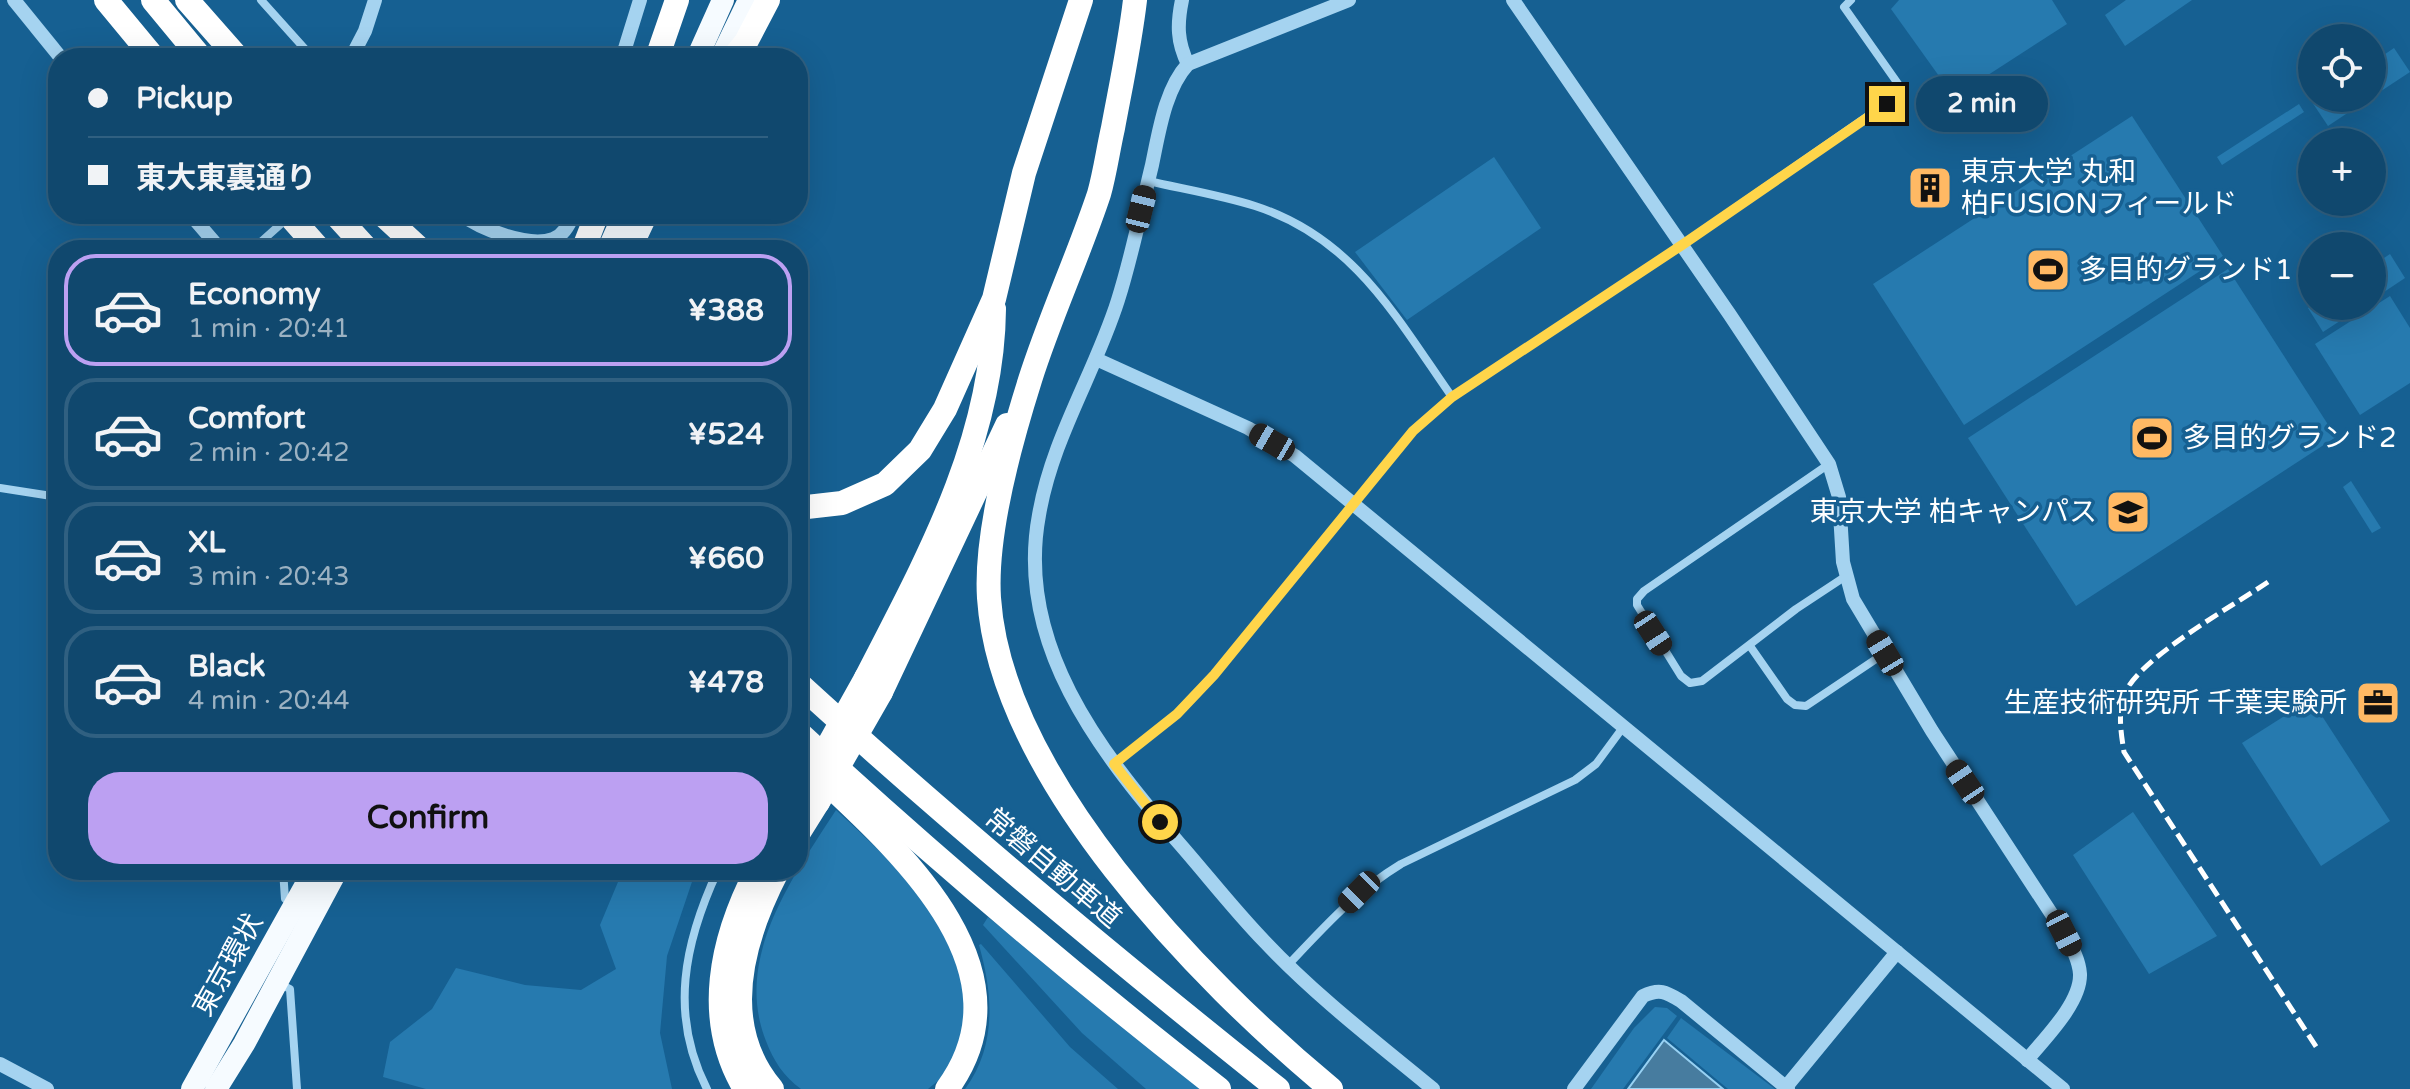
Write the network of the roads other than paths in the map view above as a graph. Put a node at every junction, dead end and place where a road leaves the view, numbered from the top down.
1 (14, 0) edge
2 (106, 0) edge
3 (153, 0) edge
4 (187, 0) edge
5 (261, 0) edge
6 (375, 0) edge
7 (640, 0) edge
8 (677, 0) edge
9 (723, 0) edge
10 (749, 0) edge
11 (768, 0) edge
12 (1081, 0) edge
13 (1135, 0) edge
14 (1182, 0) edge
15 (1349, 0) edge
16 (1513, 0) edge
17 (1845, 2) edge
18 (53, 48) edge
19 (146, 48) edge
20 (193, 48) edge
21 (229, 48) edge
22 (304, 48) edge
23 (356, 48) edge
24 (625, 48) edge
25 (660, 48) edge
26 (701, 48) edge
27 (726, 48) edge
28 (741, 48) edge
29 (1188, 64) junction
30 (1148, 181) junction
31 (199, 224) edge
32 (279, 224) edge
33 (298, 224) edge
34 (344, 224) edge
35 (393, 224) edge
36 (477, 224) edge
37 (569, 224) edge
38 (212, 240) edge
39 (263, 240) edge
40 (312, 240) edge
41 (359, 240) edge
42 (410, 240) edge
43 (539, 240) edge
44 (539, 240) edge
45 (1682, 245) junction
46 (994, 299) junction
47 (1096, 359) junction
48 (1030, 380) junction
49 (1452, 397) junction
50 (1829, 464) junction
51 (0, 488) edge
52 (48, 495) edge
53 (1354, 504) junction
54 (808, 507) edge
55 (1846, 576) junction
56 (1750, 646) junction
57 (1885, 653) junction
58 (873, 685) junction
59 (808, 692) edge
60 (1624, 726) junction
61 (808, 741) edge
62 (1114, 764) junction
63 (808, 766) edge
64 (808, 794) edge
65 (284, 880) edge
66 (312, 880) edge
67 (329, 880) edge
68 (714, 880) edge
69 (752, 880) edge
70 (774, 880) edge
71 (306, 908) junction
72 (1897, 952) junction
73 (1288, 965) junction
74 (278, 982) junction
75 (2027, 1060) junction
76 (0, 1064) edge
77 (1787, 1088) edge
78 (47, 1089) edge
79 (192, 1089) edge
80 (216, 1089) edge
81 (297, 1089) edge
82 (707, 1089) edge
83 (745, 1089) edge
84 (772, 1089) edge
85 (947, 1089) edge
86 (1219, 1089) edge
87 (1278, 1089) edge
88 (1331, 1089) edge
89 (1433, 1089) edge
90 (1574, 1089) edge
91 (2063, 1089) edge

1 - 18 street
2 - 19 highway
3 - 20 highway
4 - 21 highway
5 - 22 street
6 - 23 street
7 - 24 street
8 - 25 highway
9 - 26 highway
10 - 27 highway
11 - 28 highway
12 - 46 highway
13 - 48 highway
14 - 29 street
15 - 29 street
16 - 45 street
17 - 45 street
29 - 30 street
30 - 47 street
30 - 49 street
31 - 38 street
32 - 39 street, bridge
33 - 40 highway
34 - 41 highway
35 - 42 highway
36 - 44 street
37 - 43 street
45 - 49 street
45 - 50 street
46 - 54 highway
46 - 58 highway
47 - 53 street
47 - 62 street
48 - 58 highway
48 - 88 highway
49 - 53 street
50 - 55 street
50 - 56 street
51 - 52 street
53 - 60 street
53 - 62 street
55 - 56 street
55 - 57 street
56 - 57 street
57 - 75 street
58 - 64 highway, bridge
59 - 87 highway, 常磐自動車道
60 - 72 street
60 - 73 street
61 - 86 highway
62 - 73 street
63 - 85 highway
65 - 71 street
66 - 71 highway, 東京環状
67 - 71 highway, 東京環状
68 - 82 street
69 - 83 highway
70 - 84 highway
71 - 74 highway, 東京環状
71 - 79 highway, 東京環状
72 - 75 street
72 - 77 street
73 - 89 street
74 - 80 highway, 東京環状
74 - 81 street
75 - 91 street
76 - 78 street
77 - 90 street

